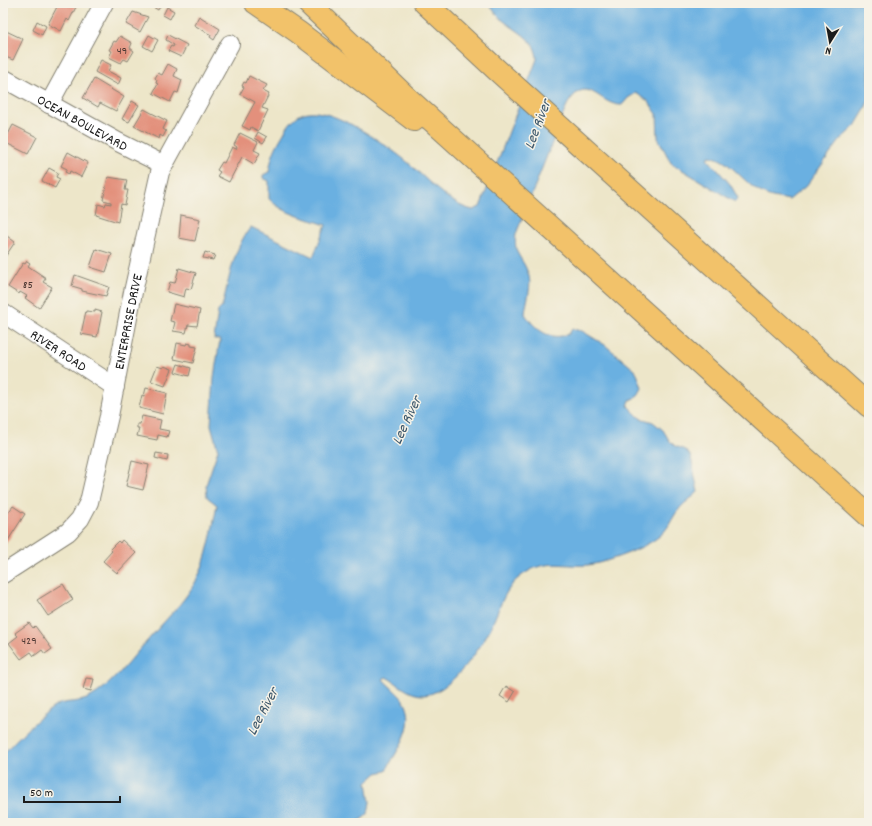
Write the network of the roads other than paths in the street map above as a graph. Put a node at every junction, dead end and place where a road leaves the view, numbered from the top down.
1 (104, 3) edge
2 (256, 3) edge
3 (308, 3) edge
4 (425, 3) edge
5 (444, 3) edge
6 (230, 44) dead end
7 (498, 71) junction
8 (3, 78) edge
9 (49, 104) junction
10 (479, 164) junction
11 (164, 165) junction
12 (3, 313) edge
13 (115, 387) junction
14 (869, 406) edge
15 (869, 516) edge
16 (3, 574) edge

1 - 9 street
2 - 10 highway
3 - 10 highway
4 - 7 highway
5 - 7 highway
6 - 11 street, ENTERPRISE DRIVE
7 - 14 highway
8 - 9 street, OCEAN BOULEVARD
9 - 11 street, OCEAN BOULEVARD
10 - 15 highway
11 - 13 street, ENTERPRISE DRIVE
12 - 13 street, RIVER ROAD
13 - 16 street, ENTERPRISE DRIVE

